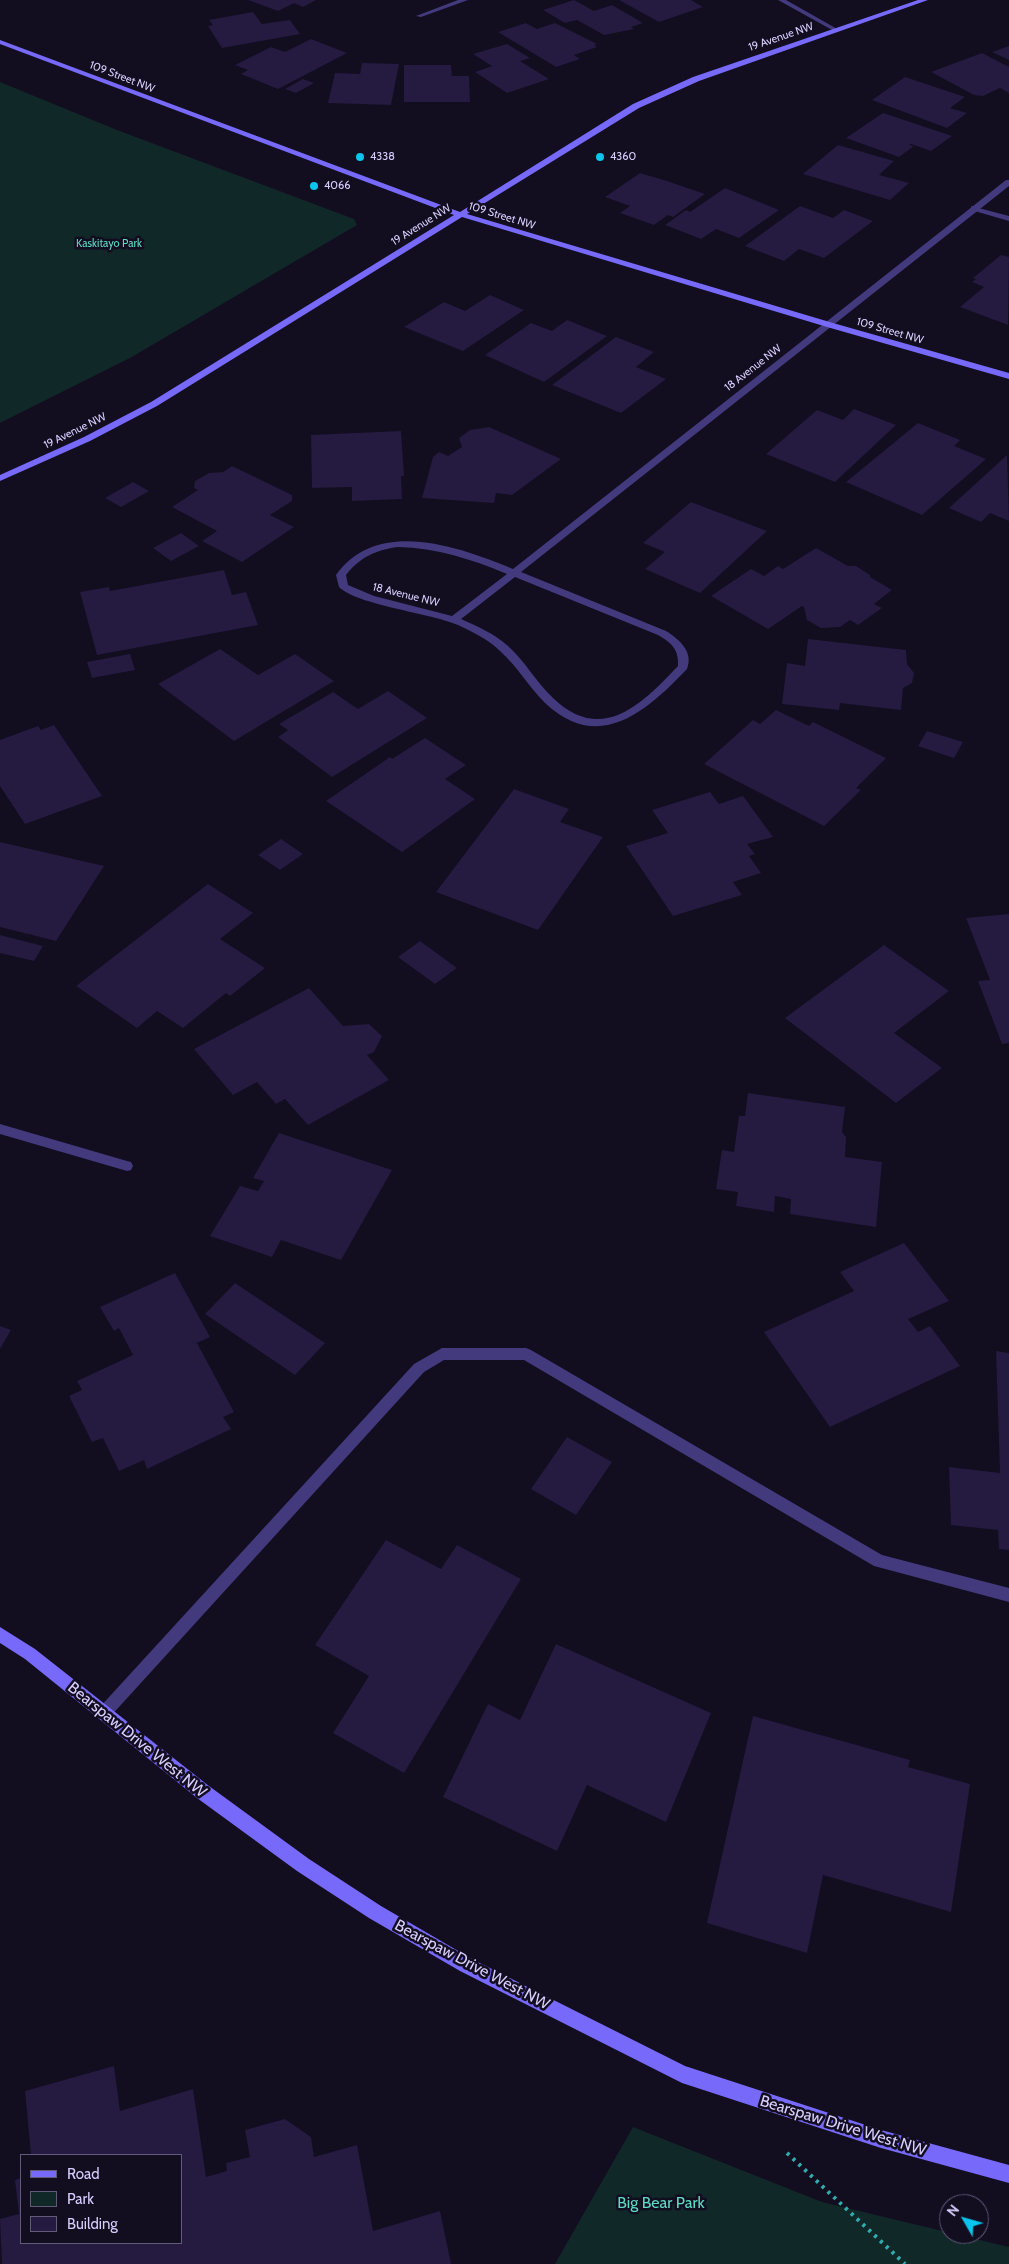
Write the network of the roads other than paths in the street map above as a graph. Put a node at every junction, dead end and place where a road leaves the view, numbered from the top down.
1 (465, 0) edge
2 (781, 0) edge
3 (925, 0) edge
4 (419, 16) dead end
5 (836, 30) junction
6 (0, 42) edge
7 (1009, 182) edge
8 (974, 208) junction
9 (459, 214) junction
10 (1009, 219) edge
11 (830, 325) junction
12 (1009, 376) edge
13 (0, 478) edge
14 (512, 573) junction
15 (454, 620) junction
16 (0, 1129) edge
17 (127, 1166) dead end
18 (1009, 1595) edge
19 (0, 1634) edge
20 (104, 1713) junction
21 (1009, 2174) edge

1 - 4 street
2 - 5 street
3 - 5 street, 19 Avenue NW
5 - 9 street, 19 Avenue NW
6 - 9 street, 109 Street NW
7 - 8 street, 18 Avenue NW
8 - 10 street
8 - 11 street, 18 Avenue NW
9 - 11 street, 109 Street NW
9 - 13 street, 19 Avenue NW
11 - 12 street, 109 Street NW
11 - 14 street, 18 Avenue NW
14 - 15 street, 18 Avenue NW
14 - 15 street, 18 Avenue NW
14 - 15 street, 18 Avenue NW
16 - 17 street
18 - 20 street
19 - 20 street, Bearspaw Drive West NW
20 - 21 street, Bearspaw Drive West NW

